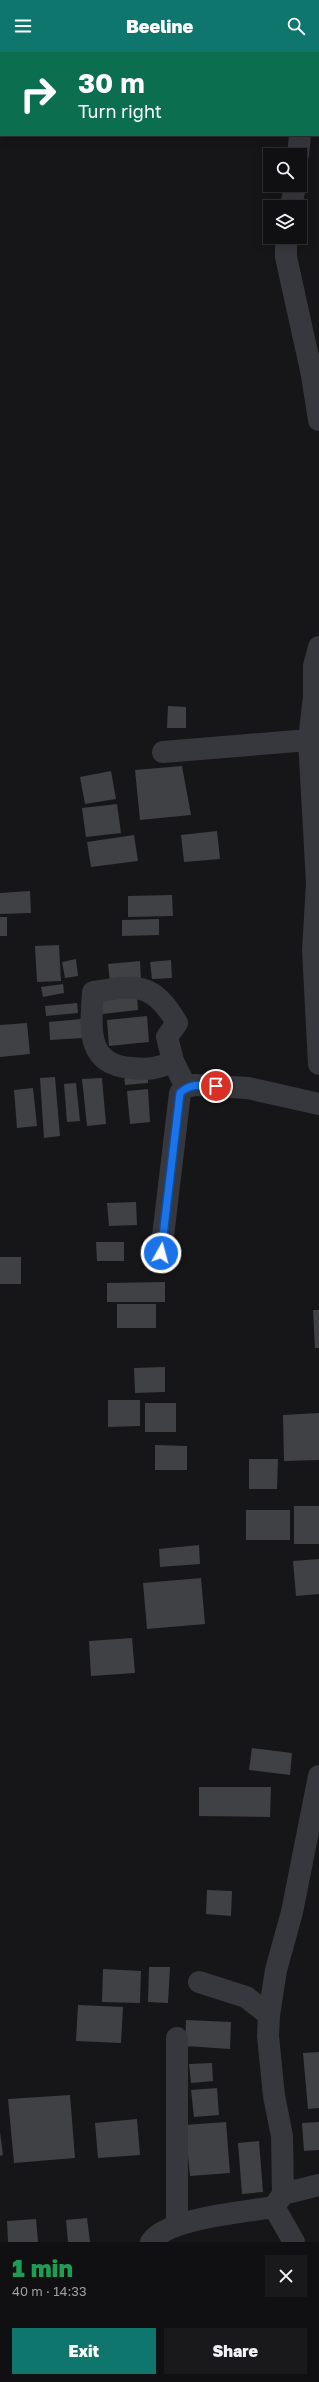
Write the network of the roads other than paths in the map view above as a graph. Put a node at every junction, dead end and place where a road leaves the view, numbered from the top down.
1 (300, 136) edge
2 (299, 148) edge
3 (286, 244) edge
4 (319, 420) edge
5 (319, 647) edge
6 (309, 740) junction
7 (163, 752) dead end
8 (316, 950) edge
9 (173, 1061) junction
10 (319, 1064) edge
11 (186, 1087) junction
12 (319, 1104) edge
13 (161, 1253) dead end
14 (319, 1776) edge
15 (200, 1982) dead end
16 (269, 2015) junction
17 (177, 2038) dead end
18 (319, 2185) edge
19 (278, 2200) junction
20 (177, 2224) junction
21 (151, 2242) edge
22 (294, 2242) edge

1 - 2 street
3 - 4 street
5 - 6 street
6 - 7 street
6 - 8 street
8 - 10 street
9 - 9 street
9 - 11 street
11 - 12 street
11 - 13 street
14 - 16 street
15 - 16 street
16 - 19 street
17 - 20 street
18 - 19 street
19 - 20 street
19 - 22 street
20 - 21 street

